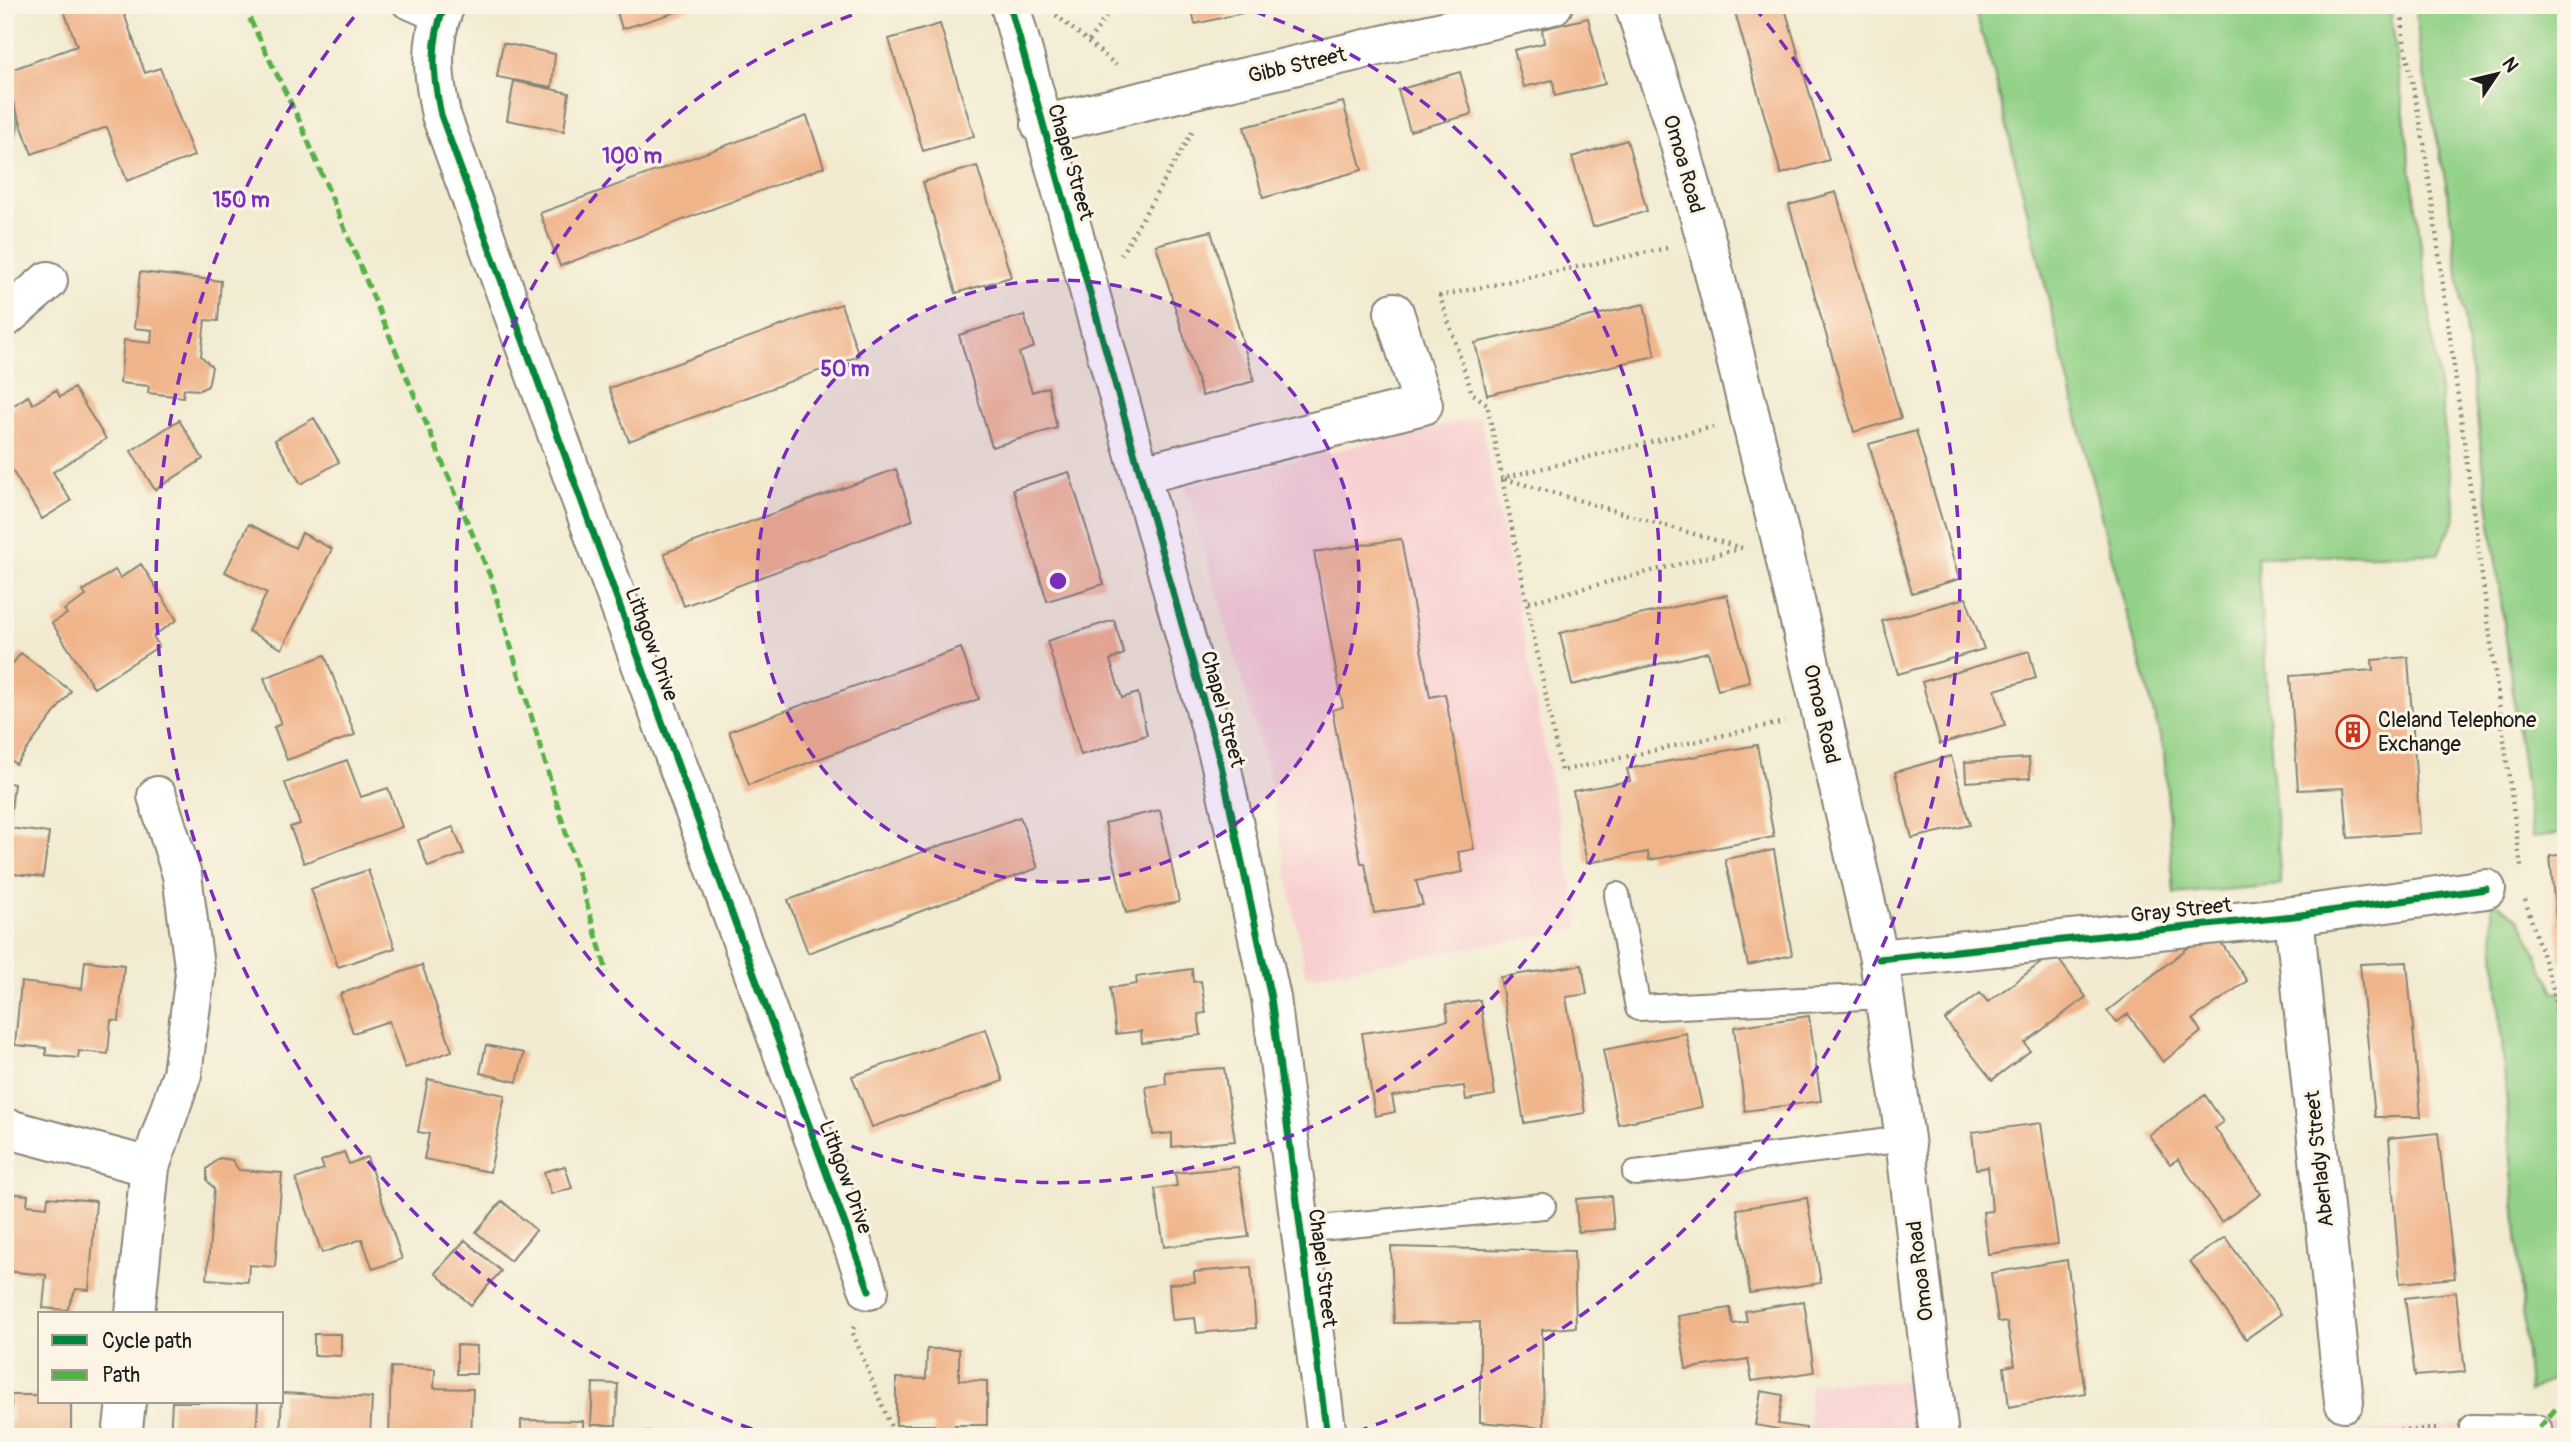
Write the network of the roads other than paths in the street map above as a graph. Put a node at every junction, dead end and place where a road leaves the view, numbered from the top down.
1 (1010, 5) edge
2 (1553, 5) edge
3 (1634, 5) edge
4 (430, 10) edge
5 (1041, 125) junction
6 (48, 281) dead end
7 (1394, 312) dead end
8 (5, 318) edge
9 (1142, 474) junction
10 (157, 796) dead end
11 (2486, 889) dead end
12 (1617, 895) dead end
13 (2294, 916) junction
14 (1882, 977) junction
15 (5, 1128) edge
16 (1905, 1139) junction
17 (150, 1167) junction
18 (1635, 1173) dead end
19 (1543, 1206) dead end
20 (1300, 1230) junction
21 (869, 1290) road end
22 (135, 1312) edge
23 (2344, 1402) road end
24 (126, 1404) edge
25 (2472, 1427) road end
26 (122, 1437) edge
27 (1327, 1437) edge
28 (1939, 1437) edge
29 (2538, 1437) edge

1 - 5 street, Chapel Street
2 - 5 street, Gibb Street
3 - 14 street, Omoa Road
4 - 21 street, Lithgow Drive
5 - 9 street, Chapel Street
6 - 8 street
7 - 9 street
9 - 20 street, Chapel Street
10 - 17 street
11 - 13 street, Gray Street
12 - 14 lane
13 - 14 street, Gray Street
13 - 23 street, Aberlady Street
14 - 16 street, Omoa Road
15 - 17 street
16 - 18 lane
16 - 28 street, Omoa Road
17 - 22 street
19 - 20 lane
20 - 27 street, Chapel Street
24 - 26 street
25 - 29 lane

